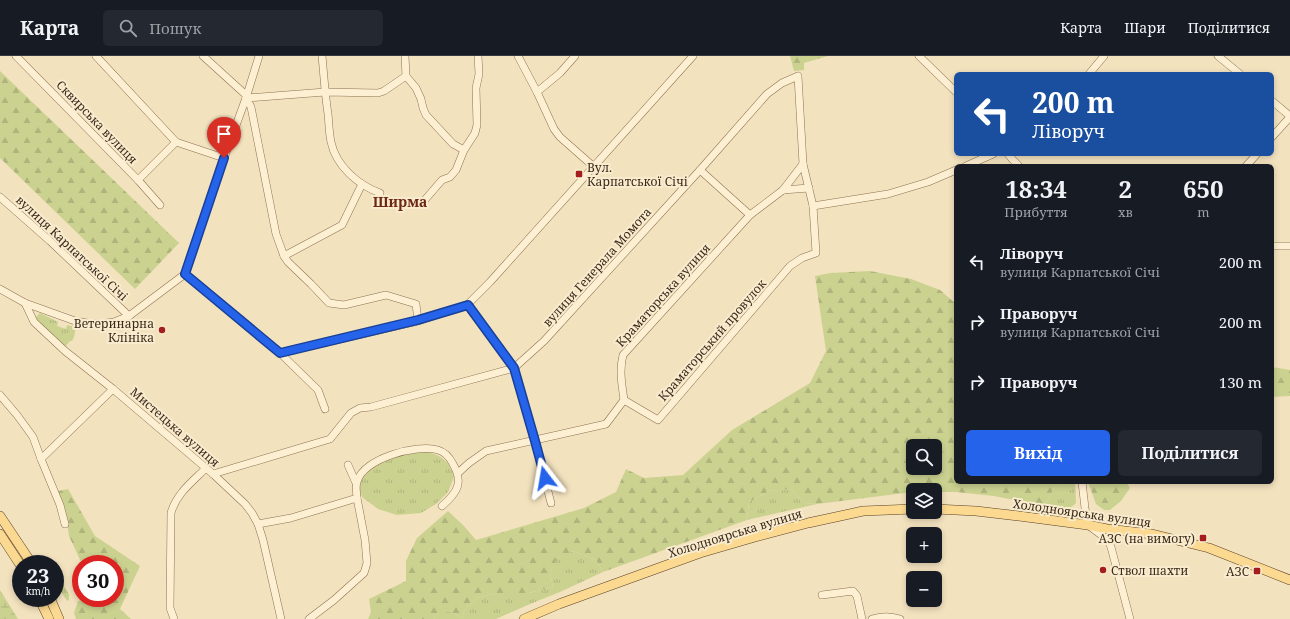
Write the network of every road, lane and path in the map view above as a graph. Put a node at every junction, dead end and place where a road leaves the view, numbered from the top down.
1 (16, 56) edge
2 (96, 56) edge
3 (203, 56) edge
4 (259, 56) edge
5 (322, 56) edge
6 (405, 56) edge
7 (478, 56) edge
8 (518, 56) edge
9 (575, 56) edge
10 (693, 56) edge
11 (919, 56) edge
12 (1104, 56) edge
13 (1218, 56) edge
14 (1090, 72) edge
15 (1238, 72) edge
16 (406, 76) junction
17 (954, 90) edge
18 (325, 92) junction
19 (537, 92) junction
20 (246, 96) junction
21 (1274, 102) edge
22 (1290, 116) edge
23 (1274, 135) edge
24 (176, 142) junction
25 (464, 150) junction
26 (988, 156) edge
27 (1009, 156) edge
28 (1255, 156) edge
29 (224, 158) junction
30 (803, 164) junction
31 (970, 164) edge
32 (1017, 164) edge
33 (1248, 164) edge
34 (594, 167) junction
35 (700, 170) junction
36 (954, 171) edge
37 (138, 180) junction
38 (362, 184) junction
39 (809, 188) junction
40 (783, 190) junction
41 (380, 194) dead end
42 (0, 197) edge
43 (160, 205) dead end
44 (410, 205) dead end
45 (813, 206) junction
46 (750, 215) junction
47 (1274, 246) edge
48 (1290, 246) edge
49 (816, 253) joint
50 (284, 256) junction
51 (185, 274) junction
52 (0, 289) edge
53 (25, 303) junction
54 (468, 305) junction
55 (129, 316) junction
56 (418, 320) junction
57 (280, 353) junction
58 (514, 368) junction
59 (113, 388) junction
60 (0, 395) edge
61 (624, 400) junction
62 (325, 409) dead end
63 (535, 441) junction
64 (41, 459) junction
65 (348, 465) dead end
66 (205, 469) junction
67 (458, 473) junction
68 (213, 474) junction
69 (356, 483) junction
70 (1082, 484) edge
71 (357, 498) junction
72 (551, 504) dead end
73 (442, 506) dead end
74 (906, 509) edge
75 (942, 509) edge
76 (0, 516) edge
77 (65, 524) dead end
78 (258, 524) junction
79 (1088, 525) junction
80 (0, 534) edge
81 (14, 555) edge
82 (26, 555) edge
83 (1290, 580) edge
84 (822, 595) dead end
85 (43, 607) edge
86 (54, 607) edge
87 (49, 619) edge
88 (60, 619) edge
89 (174, 619) edge
90 (281, 619) edge
91 (309, 619) edge
92 (524, 619) edge
93 (862, 619) edge
94 (872, 619) edge
95 (900, 619) edge
96 (1130, 619) edge

1 - 37 street, Сквирська вулиця
2 - 24 street
3 - 20 street
4 - 20 street
5 - 18 street
6 - 16 street
7 - 25 street
8 - 19 street
9 - 19 street
10 - 34 street
11 - 17 street
12 - 14 street
13 - 15 street
16 - 18 street
16 - 25 street
18 - 20 street
18 - 38 street
19 - 34 street
20 - 29 street
20 - 50 street
21 - 22 street
22 - 23 street
24 - 29 street
24 - 37 street
25 - 44 street
26 - 31 street
27 - 32 street
28 - 33 street
29 - 51 street
30 - 35 street, вулиця Генерала Момота
30 - 39 street, вулиця Генерала Момота
30 - 40 street, Краматорська вулиця
34 - 54 street
35 - 46 street
35 - 58 street, вулиця Генерала Момота
36 - 45 street
37 - 43 street, Сквирська вулиця
38 - 41 street
38 - 50 street
39 - 40 street
39 - 45 street, вулиця Генерала Момота
40 - 46 street, Краматорська вулиця
42 - 55 street, вулиця Карпатської Січі
45 - 49 street, вулиця Генерала Момота
46 - 61 street, Краматорська вулиця
47 - 48 street
49 - 61 street, Краматорський провулок
50 - 56 street
51 - 55 street, вулиця Карпатської Січі
51 - 57 street
52 - 53 street
53 - 55 street, вулиця Карпатської Січі
53 - 59 street, Мистецька вулиця
54 - 56 street
54 - 58 street
56 - 57 street
57 - 62 street
58 - 63 street
58 - 68 street, вулиця Генерала Момота
59 - 64 street
59 - 66 street, Мистецька вулиця
60 - 64 street
61 - 63 street
63 - 67 street
63 - 72 street
64 - 77 street
65 - 69 street
66 - 68 street, Мистецька вулиця
66 - 89 street
67 - 69 street
67 - 73 street
68 - 78 street, Мистецька вулиця
69 - 71 street
70 - 79 street
71 - 78 street
71 - 91 street
74 - 92 main road, Холодноярська вулиця
75 - 79 main road, Холодноярська вулиця
76 - 82 main road
78 - 90 street, Мистецька вулиця
79 - 83 main road, Холодноярська вулиця
79 - 96 street
80 - 81 main road
84 - 93 street
85 - 87 main road
86 - 88 main road
94 - 95 street

